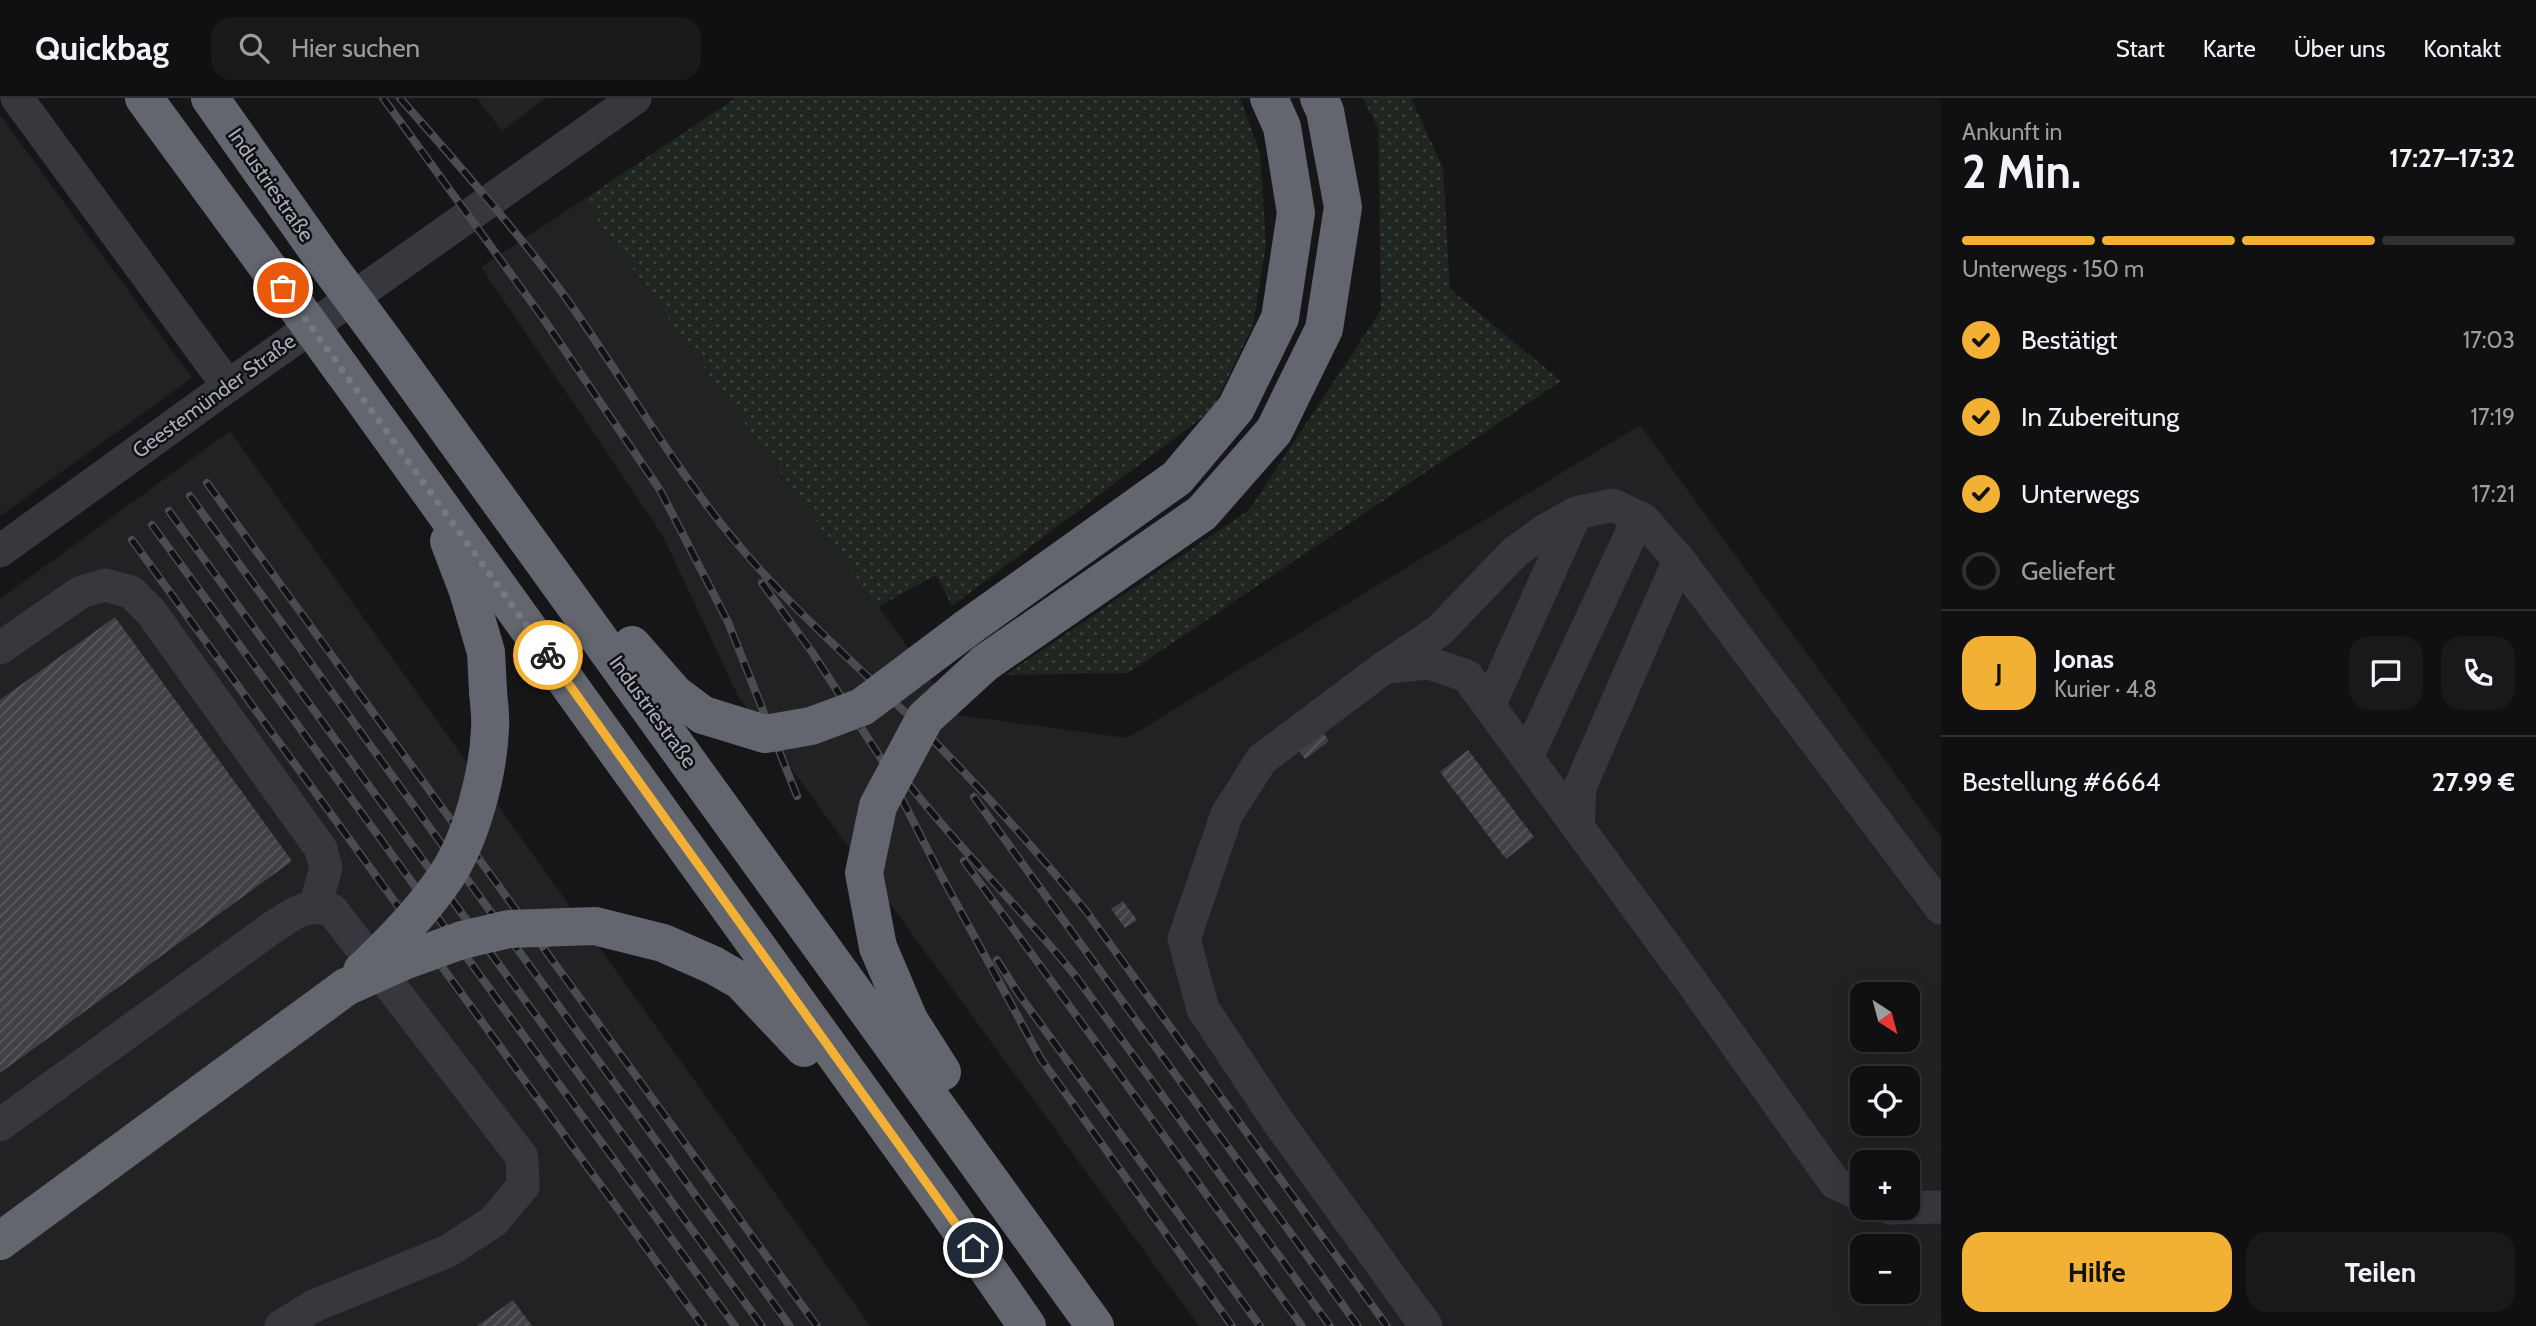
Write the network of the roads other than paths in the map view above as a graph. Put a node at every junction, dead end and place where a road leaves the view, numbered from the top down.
1 (17, 98) edge
2 (144, 98) edge
3 (209, 98) edge
4 (635, 98) edge
5 (1269, 98) edge
6 (1320, 98) edge
7 (228, 386) junction
8 (489, 484) junction
9 (429, 490) junction
10 (1576, 513) junction
11 (1639, 517) junction
12 (0, 551) edge
13 (1679, 560) junction
14 (0, 648) edge
15 (1385, 667) junction
16 (1489, 706) junction
17 (1527, 757) junction
18 (1578, 828) junction
19 (316, 906) junction
20 (1941, 908) edge
21 (346, 987) junction
22 (0, 1125) edge
23 (1850, 1190) edge
24 (1920, 1207) edge
25 (1941, 1207) edge
26 (947, 1209) junction
27 (0, 1241) edge
28 (281, 1326) edge
29 (1027, 1326) edge
30 (1095, 1326) edge
31 (1101, 1326) edge
32 (1426, 1326) edge

1 - 7 street
2 - 9 highway, bridge
3 - 8 highway, Industriestraße, bridge
4 - 7 street, Geestemünder Straße
5 - 8 highway, bridge
6 - 31 highway, bridge
7 - 12 street, Geestemünder Straße
8 - 30 highway, Industriestraße
9 - 21 highway, bridge
9 - 26 highway
10 - 11 street
10 - 15 street
10 - 16 street
11 - 13 street
11 - 17 street
13 - 18 street
13 - 20 street
14 - 19 street
15 - 16 street
15 - 32 street
16 - 17 street
17 - 18 street
18 - 23 street
19 - 22 street
19 - 28 street
21 - 26 highway, bridge
21 - 27 highway
24 - 25 street
26 - 29 highway

